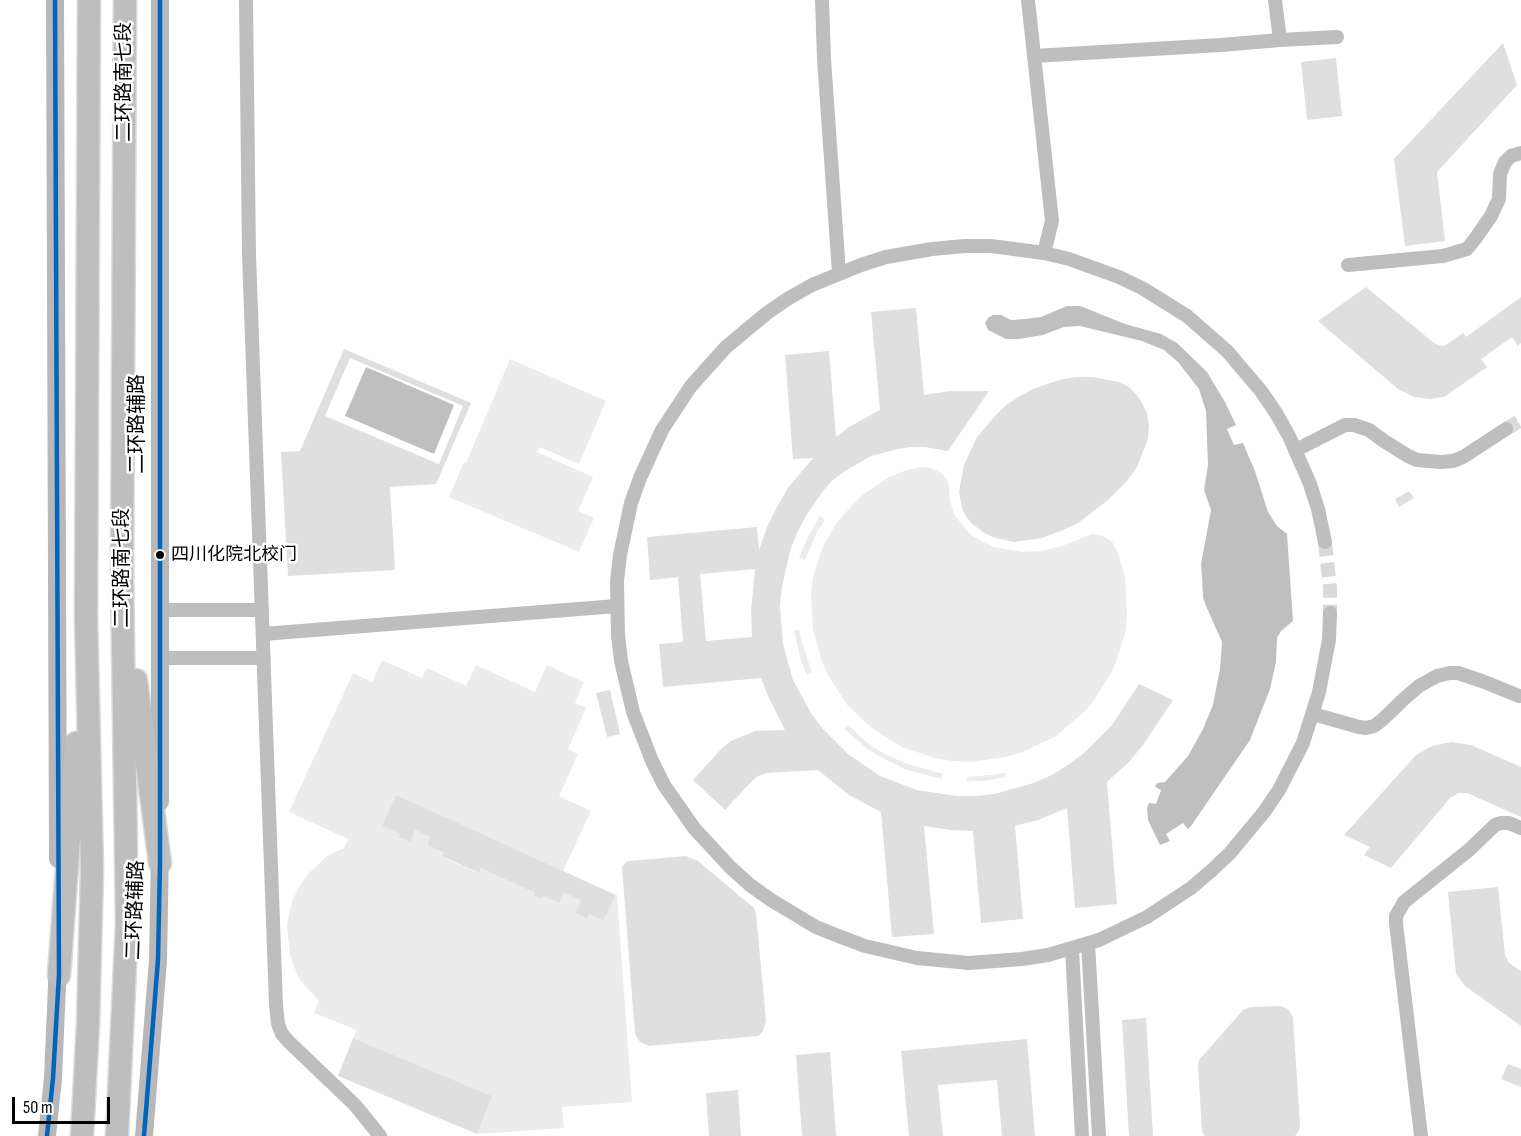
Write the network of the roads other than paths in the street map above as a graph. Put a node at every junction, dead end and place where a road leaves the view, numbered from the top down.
1 (55, 0) edge
2 (89, 0) edge
3 (125, 0) edge
4 (160, 0) edge
5 (246, 0) edge
6 (822, 0) edge
7 (1028, 0) edge
8 (1275, 0) edge
9 (1337, 37) dead end
10 (1280, 40) junction
11 (1034, 56) junction
12 (1521, 153) edge
13 (1044, 253) junction
14 (1348, 264) dead end
15 (839, 273) junction
16 (1506, 429) tunnel mouth
17 (1296, 450) junction
18 (1325, 542) tunnel mouth
19 (122, 577) junction
20 (617, 606) junction
21 (160, 610) junction
22 (262, 610) junction
23 (1330, 614) tunnel mouth
24 (86, 616) junction
25 (263, 634) junction
26 (160, 658) junction
27 (264, 658) junction
28 (1519, 696) dead end
29 (1313, 714) junction
30 (1521, 828) edge
31 (160, 863) junction
32 (1088, 943) junction
33 (1072, 949) junction
34 (58, 975) junction
35 (47, 1136) edge
36 (82, 1136) edge
37 (117, 1136) edge
38 (144, 1136) edge
39 (380, 1136) edge
40 (1082, 1136) edge
41 (1099, 1136) edge
42 (1421, 1136) edge

1 - 34 main road
2 - 24 highway, 二环路南七段
3 - 19 highway, 二环路南七段
4 - 21 main road, 二环路辅路
5 - 22 street
6 - 15 street
7 - 11 street
8 - 10 street
9 - 10 street
10 - 11 street
11 - 13 street
12 - 14 street
13 - 15 street
13 - 17 street
15 - 20 street
16 - 17 street
17 - 18 street
19 - 31 highway
19 - 37 highway, 二环路南七段
20 - 25 street
20 - 33 street
21 - 22 street
21 - 26 main road, 二环路辅路
22 - 25 street
23 - 29 street
24 - 34 highway
24 - 36 highway, 二环路南七段
25 - 27 street
26 - 27 street
26 - 31 main road, 二环路辅路
27 - 39 street
28 - 29 street
29 - 32 street
30 - 42 street
31 - 38 main road, 二环路辅路
32 - 33 street
32 - 41 street
33 - 40 street
34 - 35 main road

